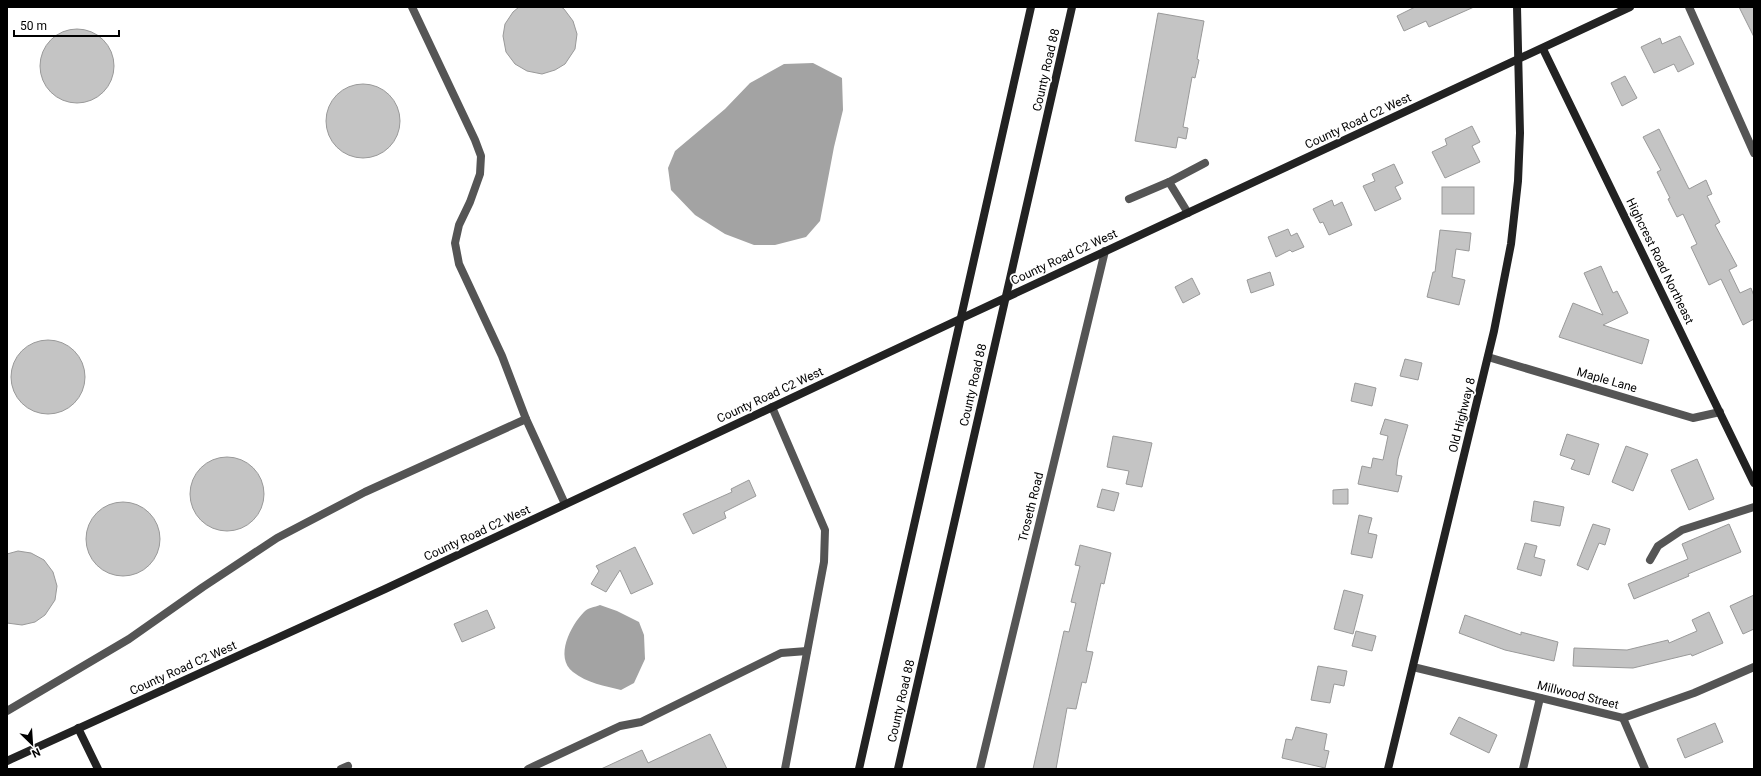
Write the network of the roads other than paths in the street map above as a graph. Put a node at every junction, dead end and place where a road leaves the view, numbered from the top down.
1 (412, 7) edge
2 (1031, 7) edge
3 (1072, 7) edge
4 (1517, 7) edge
5 (1630, 7) edge
6 (1689, 7) edge
7 (1543, 49) junction
8 (1518, 60) junction
9 (1754, 153) edge
10 (1205, 163) dead end
11 (1169, 182) junction
12 (1129, 199) dead end
13 (1188, 213) junction
14 (1105, 251) junction
15 (1006, 297) junction
16 (960, 319) junction
17 (1488, 357) junction
18 (772, 407) junction
19 (1720, 412) junction
20 (526, 419) junction
21 (1754, 484) edge
22 (565, 504) junction
23 (1754, 507) edge
24 (1650, 560) dead end
25 (807, 651) junction
26 (1413, 667) junction
27 (1754, 667) edge
28 (1540, 698) junction
29 (7, 711) edge
30 (1623, 718) junction
31 (78, 728) junction
32 (7, 761) edge
33 (98, 769) edge
34 (528, 769) edge
35 (785, 769) edge
36 (858, 769) edge
37 (898, 769) edge
38 (980, 769) edge
39 (1388, 769) edge
40 (1523, 769) edge
41 (1645, 769) edge

1 - 20 street
2 - 16 street
3 - 15 street, County Road 88
4 - 8 street, Old Highway 8
5 - 7 street, County Road C2 West
6 - 9 street
7 - 8 street, County Road C2 West
7 - 19 street, Highcrest Road Northeast
8 - 13 street, County Road C2 West
8 - 17 street, Old Highway 8
10 - 11 street
11 - 12 street
11 - 13 street
13 - 14 street, County Road C2 West
14 - 15 street, County Road C2 West
14 - 38 street, Troseth Road
15 - 16 street, County Road C2 West
15 - 37 street, County Road 88
16 - 18 street, County Road C2 West
16 - 36 street
17 - 19 street, Maple Lane
17 - 26 street, Old Highway 8
18 - 22 street, County Road C2 West
18 - 25 street
19 - 21 street, Highcrest Road Northeast
20 - 22 street
20 - 29 street
22 - 31 street, County Road C2 West
23 - 24 street
25 - 34 street
25 - 35 street
26 - 28 street, Millwood Street
26 - 39 street, Old Highway 8
27 - 30 street, Millwood Street
28 - 30 street, Millwood Street
28 - 40 street
30 - 41 street
31 - 32 street, County Road C2 West
31 - 33 street

